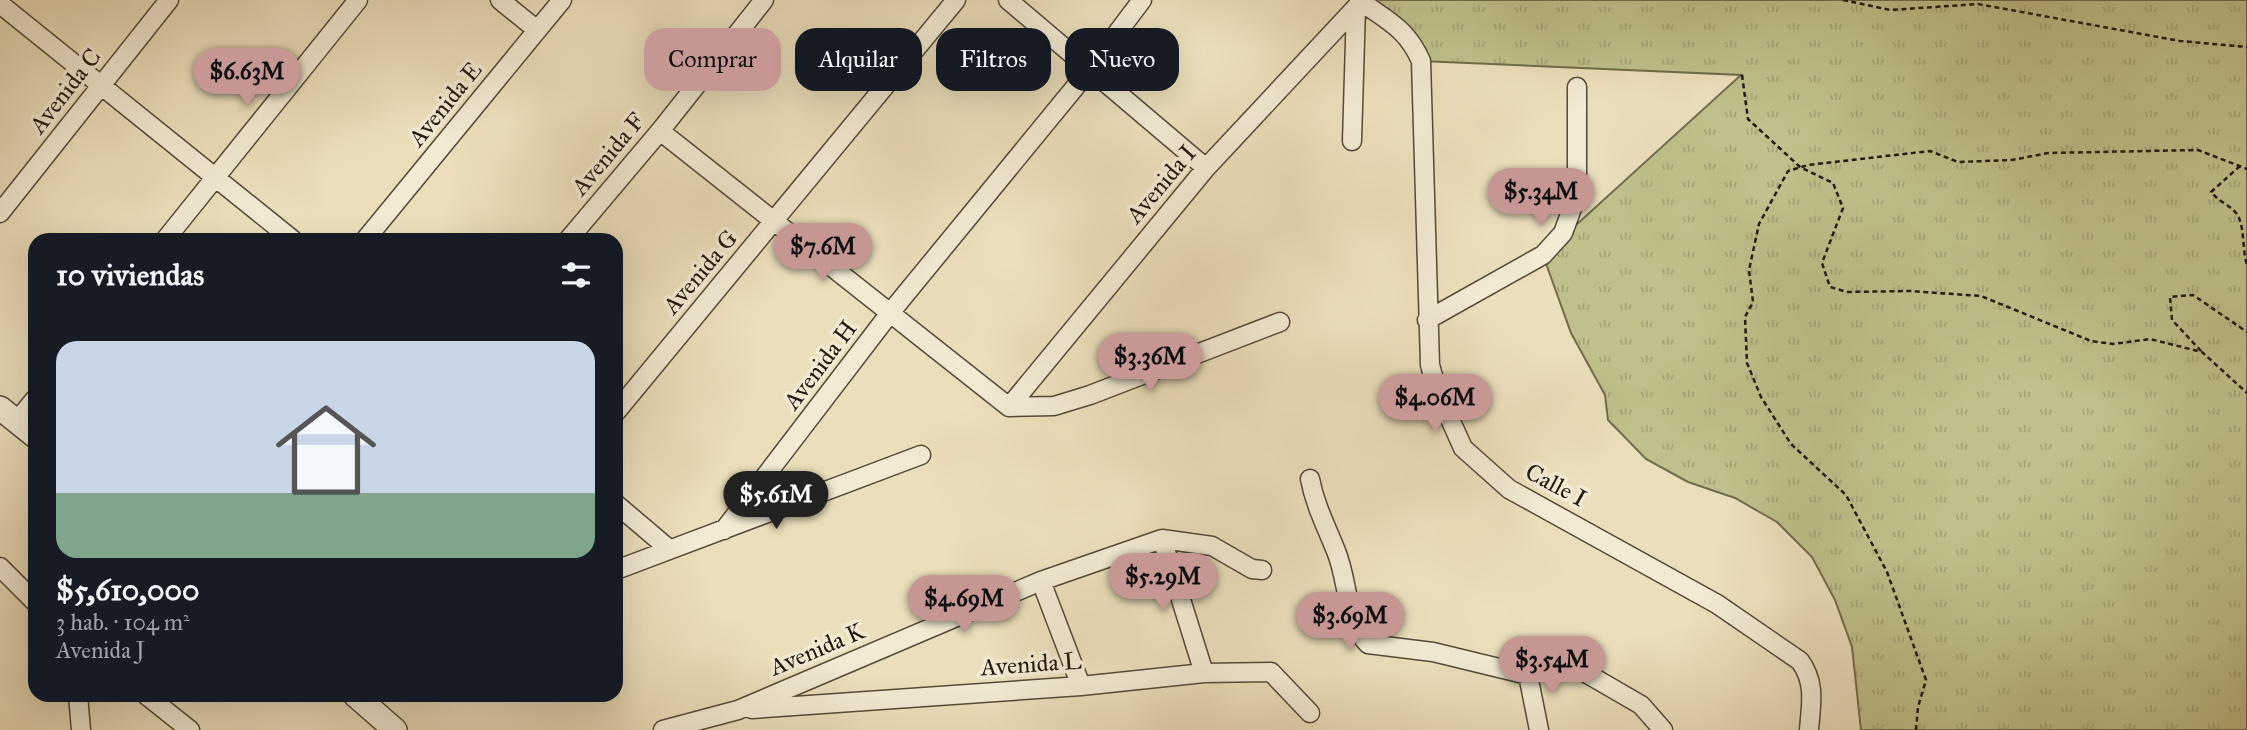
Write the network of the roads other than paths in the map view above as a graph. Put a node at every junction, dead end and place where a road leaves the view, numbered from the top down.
1 (169, 0) edge
2 (358, 0) edge
3 (499, 0) edge
4 (562, 0) edge
5 (764, 0) edge
6 (956, 0) edge
7 (1009, 0) edge
8 (1142, 0) edge
9 (1359, 3) edge
10 (0, 4) edge
11 (1121, 28) edge
12 (537, 30) junction
13 (1065, 48) edge
14 (101, 84) junction
15 (1577, 87) dead end
16 (1072, 91) edge
17 (1116, 91) edge
18 (660, 131) junction
19 (1352, 141) dead end
20 (1206, 168) junction
21 (216, 177) junction
22 (0, 213) edge
23 (775, 219) junction
24 (171, 233) edge
25 (284, 233) edge
26 (371, 233) edge
27 (574, 233) edge
28 (890, 313) junction
29 (1427, 320) junction
30 (1280, 323) dead end
31 (28, 403) edge
32 (623, 404) edge
33 (1009, 407) junction
34 (8, 414) edge
35 (28, 430) edge
36 (921, 455) dead end
37 (1310, 479) dead end
38 (623, 510) edge
39 (724, 530) junction
40 (1162, 539) junction
41 (669, 549) junction
42 (0, 567) edge
43 (623, 567) edge
44 (1262, 569) dead end
45 (1041, 581) junction
46 (28, 595) edge
47 (1204, 673) junction
48 (1528, 675) junction
49 (1081, 685) junction
50 (79, 702) edge
51 (155, 702) edge
52 (363, 702) edge
53 (737, 710) junction
54 (1310, 713) dead end
55 (81, 730) edge
56 (190, 730) edge
57 (395, 730) edge
58 (663, 730) edge
59 (1539, 730) edge
60 (1662, 730) edge
61 (1809, 730) edge

1 - 14 street, Avenida C
2 - 21 street
3 - 12 street
4 - 12 street, Avenida E
5 - 18 street, Avenida F
6 - 23 street, Avenida G
7 - 13 street
8 - 11 street, Avenida H
9 - 19 street
9 - 20 street, Avenida I
9 - 29 street, Calle I
10 - 14 street
12 - 26 street, Avenida E
14 - 21 street
14 - 22 street, Avenida C
15 - 29 street
16 - 28 street, Avenida H
17 - 20 street
18 - 23 street
18 - 27 street, Avenida F
20 - 33 street, Avenida I
21 - 24 street
21 - 25 street
23 - 28 street
23 - 32 street, Avenida G
28 - 33 street
28 - 39 street, Avenida H
29 - 61 street, Calle I
30 - 33 street
31 - 34 street
34 - 35 street
36 - 39 street
37 - 48 street
38 - 41 street
39 - 41 street
40 - 44 street, Avenida K
40 - 45 street, Avenida K
40 - 47 street
41 - 43 street
42 - 46 street
45 - 49 street
45 - 53 street, Avenida K
47 - 49 street, Avenida L
47 - 54 street, Avenida L
48 - 59 street
48 - 60 street
49 - 53 street, Avenida L
50 - 55 street
51 - 56 street
52 - 57 street
53 - 58 street, Avenida K

